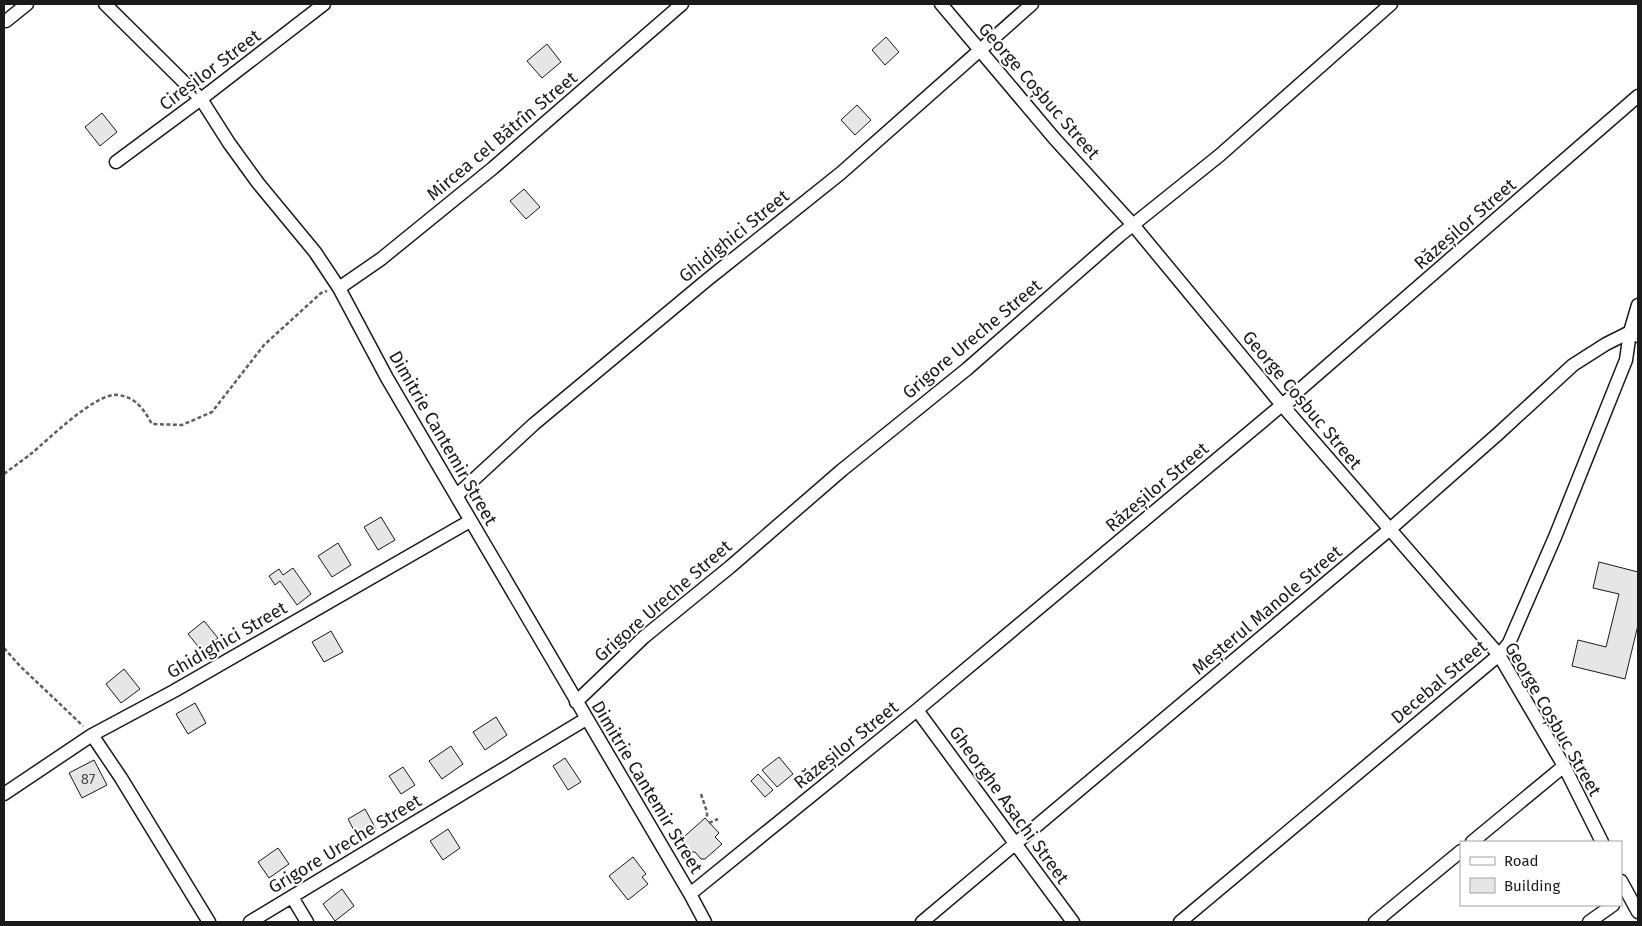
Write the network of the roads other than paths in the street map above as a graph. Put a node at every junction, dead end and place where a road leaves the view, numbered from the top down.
1 (27, 4) edge
2 (105, 4) edge
3 (324, 4) edge
4 (682, 4) edge
5 (941, 4) edge
6 (1032, 4) edge
7 (1391, 4) edge
8 (6, 21) dead end
9 (980, 50) junction
10 (1638, 96) edge
11 (201, 99) junction
12 (116, 162) dead end
13 (1134, 226) junction
14 (339, 288) junction
15 (1638, 305) edge
16 (1634, 334) edge
17 (1282, 405) junction
18 (457, 495) junction
19 (470, 520) junction
20 (1389, 530) junction
21 (1499, 655) junction
22 (576, 702) junction
23 (917, 710) junction
24 (586, 719) junction
25 (92, 735) junction
26 (1564, 766) junction
27 (4, 794) edge
28 (1473, 841) edge
29 (1602, 841) edge
30 (1016, 844) junction
31 (1460, 852) edge
32 (690, 894) junction
33 (1624, 896) edge
34 (292, 897) junction
35 (1612, 906) edge
36 (1638, 912) edge
37 (209, 922) edge
38 (250, 922) edge
39 (307, 922) edge
40 (705, 922) edge
41 (922, 922) edge
42 (1073, 922) edge
43 (1180, 922) edge
44 (1375, 922) edge
45 (1589, 922) edge

1 - 8 street
2 - 11 street, Dimitrie Cantemir Street
3 - 11 street, Cireșilor Street
4 - 14 street, Mircea cel Bătrîn Street
5 - 9 street, George Coșbuc Street
6 - 9 street, Ghidighici Street
7 - 13 street, Grigore Ureche Street
9 - 13 street, George Coșbuc Street
9 - 18 street, Ghidighici Street
10 - 17 street, Răzeșilor Street
11 - 12 street, Cireșilor Street
11 - 14 street, Dimitrie Cantemir Street
13 - 17 street, George Coșbuc Street
13 - 22 street, Grigore Ureche Street
14 - 18 street, Dimitrie Cantemir Street
15 - 16 street, Decebal Street
16 - 20 street, Meșterul Manole Street
16 - 21 street, Decebal Street
17 - 20 street, George Coșbuc Street
17 - 23 street, Răzeșilor Street
18 - 19 street, Dimitrie Cantemir Street
19 - 22 street, Dimitrie Cantemir Street
19 - 25 street, Ghidighici Street
20 - 21 street, George Coșbuc Street
20 - 30 street, Meșterul Manole Street
21 - 26 street, George Coșbuc Street
21 - 43 street, Decebal Street
22 - 24 street, Dimitrie Cantemir Street
23 - 30 street, Gheorghe Asachi Street
23 - 32 street, Răzeșilor Street
24 - 32 street, Dimitrie Cantemir Street
24 - 34 street, Grigore Ureche Street
25 - 27 street, Ghidighici Street
25 - 37 street
26 - 28 street
26 - 29 street, George Coșbuc Street
30 - 41 street, Meșterul Manole Street
30 - 42 street, Gheorghe Asachi Street
31 - 44 street
32 - 40 street, Dimitrie Cantemir Street
33 - 36 street
34 - 38 street, Grigore Ureche Street
34 - 39 street
35 - 45 street

